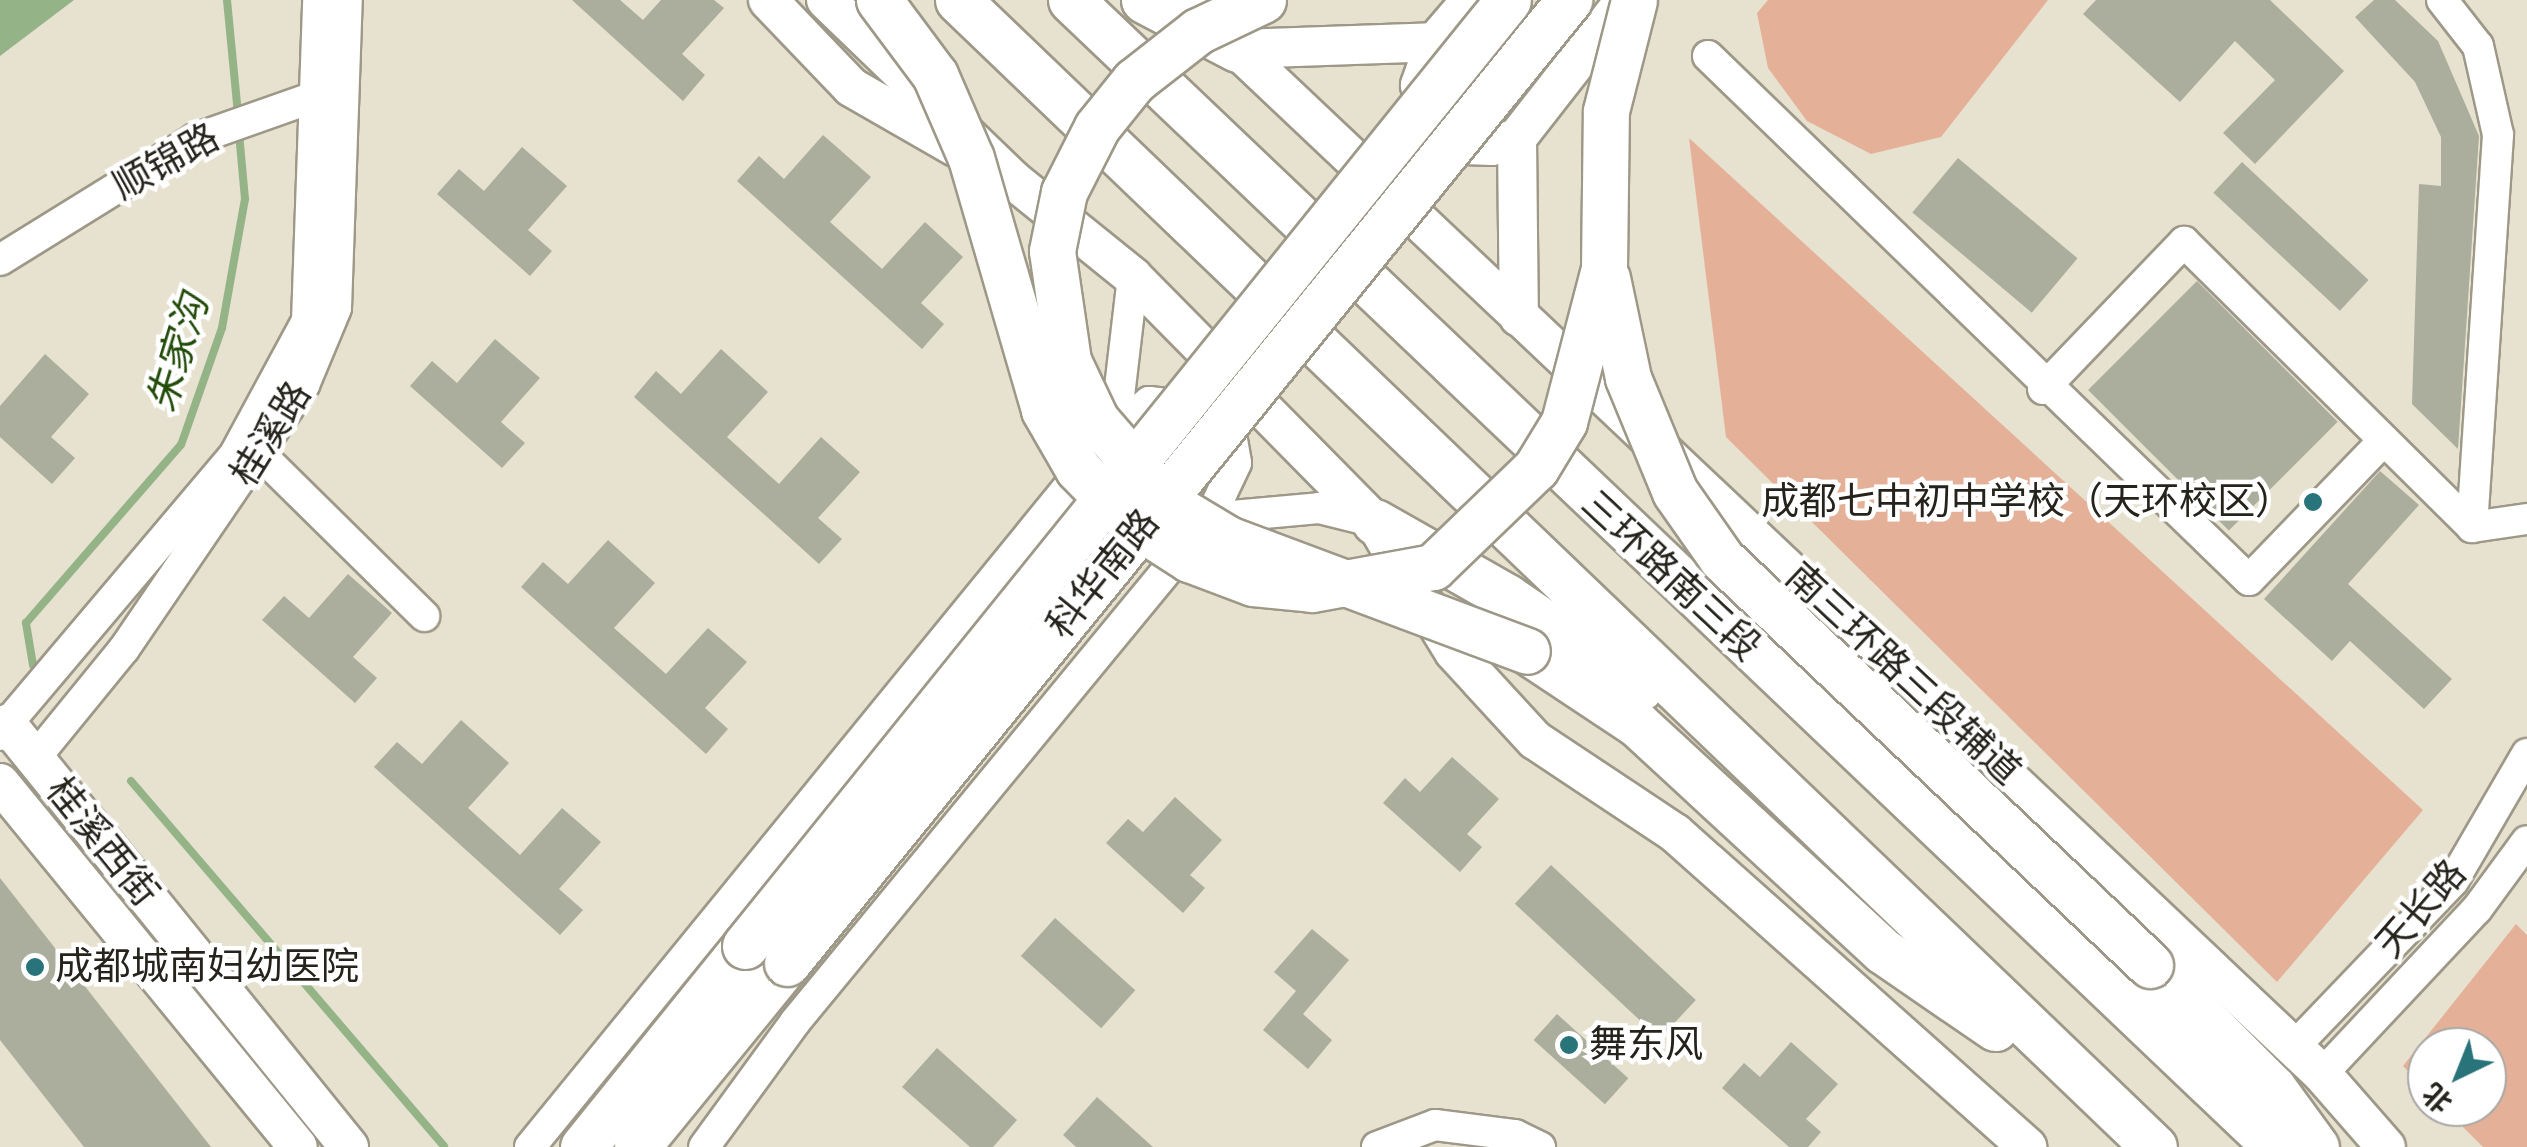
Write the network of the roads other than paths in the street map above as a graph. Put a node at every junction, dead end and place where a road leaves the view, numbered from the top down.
1 (318, 0) edge
2 (348, 0) edge
3 (768, 0) edge
4 (826, 0) edge
5 (879, 0) edge
6 (958, 0) edge
7 (1071, 0) edge
8 (1144, 0) edge
9 (1198, 0) edge
10 (1264, 0) edge
11 (1471, 0) edge
12 (1508, 0) edge
13 (1568, 0) edge
14 (1626, 0) edge
15 (1634, 0) edge
16 (2442, 0) edge
17 (1436, 42) junction
18 (1237, 49) junction
19 (1708, 56) dead end
20 (332, 91) junction
21 (1517, 138) junction
22 (1013, 180) junction
23 (0, 260) edge
24 (1604, 268) junction
25 (1133, 277) junction
26 (1518, 317) junction
27 (2044, 388) junction
28 (1115, 430) junction
29 (2384, 440) junction
30 (262, 456) junction
31 (1210, 518) junction
32 (2527, 519) edge
33 (1375, 522) junction
34 (2472, 528) junction
35 (424, 616) dead end
36 (4, 728) edge
37 (2527, 754) edge
38 (34, 758) junction
39 (1746, 762) junction
40 (2, 789) edge
41 (2527, 841) edge
42 (2294, 1047) junction
43 (2322, 1074) junction
44 (692, 1081) junction
45 (2112, 1109) junction
46 (553, 1140) edge
47 (298, 1147) edge
48 (348, 1147) edge
49 (637, 1147) edge
50 (658, 1147) edge
51 (704, 1147) edge
52 (1377, 1147) edge
53 (1540, 1147) edge
54 (2028, 1147) edge
55 (2154, 1147) edge
56 (2276, 1147) edge
57 (2316, 1147) edge
58 (2386, 1147) edge

1 - 20 street, 桂溪路
2 - 20 street, 桂溪路
3 - 22 main road
4 - 22 main road
5 - 24 highway, bridge
6 - 39 highway
7 - 56 highway, 三环路南三段
8 - 18 highway
9 - 18 main road, 南三环路三段辅道
10 - 45 highway, bridge
11 - 17 main road
12 - 46 highway, 科华南路, bridge
13 - 44 highway, 科华南路, bridge
14 - 21 main road
15 - 24 highway, bridge
16 - 34 street
17 - 18 main road
17 - 21 main road
18 - 26 main road, 南三环路三段辅道
19 - 27 street
20 - 23 street, 顺锦路
20 - 30 street, 桂溪路
20 - 36 street, 桂溪路
21 - 26 main road
22 - 25 main road
24 - 57 highway, bridge
25 - 28 street
25 - 33 main road
26 - 42 main road, 南三环路三段辅道
27 - 29 street
27 - 29 street
28 - 31 street
28 - 46 street
29 - 34 street
30 - 35 street
30 - 38 street, 桂溪路
31 - 33 street
31 - 51 street
32 - 34 street
33 - 39 highway
33 - 54 main road
36 - 38 main road, 桂溪西街
37 - 42 street, 天长路
38 - 40 main road, 桂溪路
38 - 48 main road, 桂溪西街
39 - 45 highway
40 - 47 main road, 桂溪西街
41 - 43 street, 天长路
42 - 43 main road, 南三环路三段辅道
43 - 58 main road, 南三环路三段辅道
44 - 49 highway, 科华南路
44 - 50 street
45 - 55 highway
52 - 53 street

